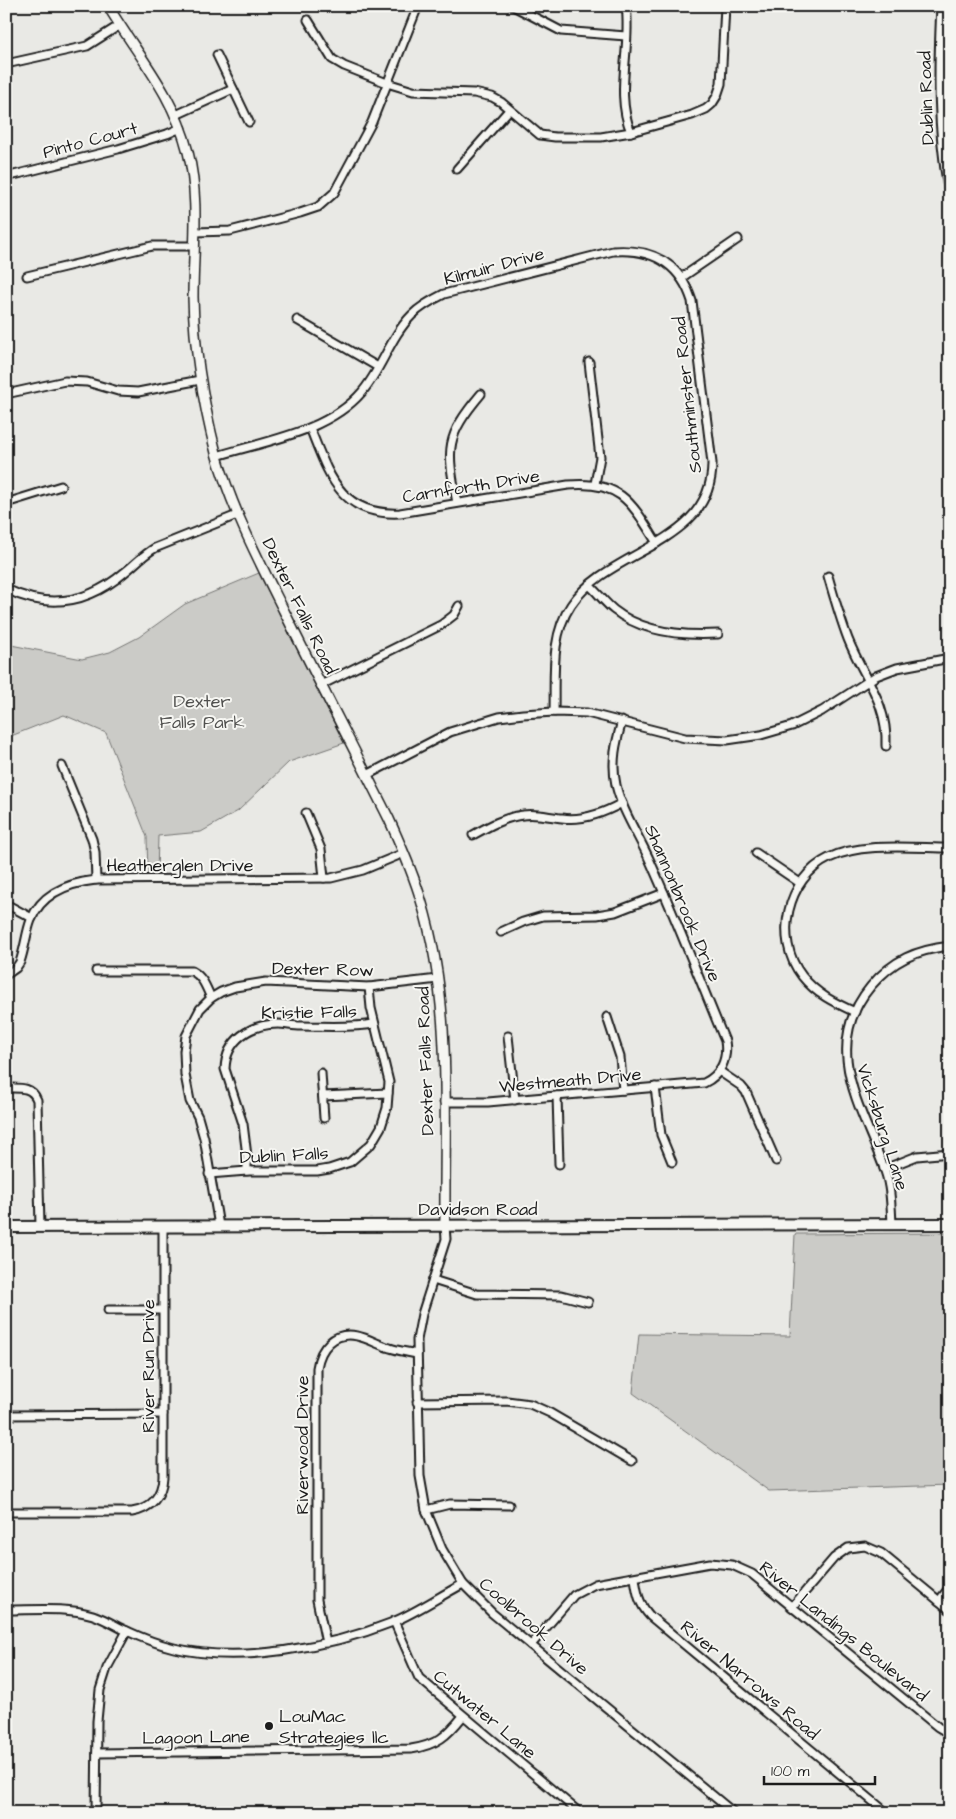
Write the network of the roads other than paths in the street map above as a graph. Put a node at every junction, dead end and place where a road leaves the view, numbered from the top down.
1 (108, 6) edge
2 (418, 6) edge
3 (514, 6) edge
4 (626, 6) edge
5 (726, 6) edge
6 (943, 6) edge
7 (308, 20) dead end
8 (120, 25) junction
9 (626, 36) junction
10 (216, 55) dead end
11 (6, 64) edge
12 (388, 83) junction
13 (233, 89) junction
14 (509, 110) junction
15 (176, 115) junction
16 (249, 122) dead end
17 (181, 128) junction
18 (631, 132) junction
19 (457, 169) dead end
20 (6, 177) edge
21 (950, 188) edge
22 (195, 232) junction
23 (738, 239) dead end
24 (193, 246) junction
25 (27, 276) dead end
26 (682, 278) junction
27 (296, 320) dead end
28 (589, 362) dead end
29 (378, 367) junction
30 (200, 380) junction
31 (6, 394) edge
32 (481, 394) dead end
33 (310, 428) junction
34 (217, 456) junction
35 (595, 484) junction
36 (61, 486) dead end
37 (6, 503) edge
38 (456, 503) junction
39 (237, 515) junction
40 (657, 543) junction
41 (828, 576) dead end
42 (589, 585) junction
43 (6, 589) edge
44 (459, 606) dead end
45 (718, 634) dead end
46 (950, 658) edge
47 (869, 680) junction
48 (321, 685) junction
49 (554, 712) junction
50 (622, 721) junction
51 (886, 746) dead end
52 (62, 766) dead end
53 (367, 775) junction
54 (622, 803) junction
55 (306, 812) dead end
56 (473, 835) dead end
57 (950, 848) edge
58 (404, 853) junction
59 (756, 853) dead end
60 (324, 878) junction
61 (96, 880) junction
62 (800, 883) junction
63 (664, 893) junction
64 (6, 904) edge
65 (32, 918) junction
66 (501, 932) dead end
67 (950, 946) edge
68 (96, 971) dead end
69 (6, 975) edge
70 (438, 979) junction
71 (369, 987) junction
72 (211, 998) junction
73 (855, 1012) junction
74 (607, 1017) dead end
75 (374, 1024) junction
76 (508, 1036) dead end
77 (719, 1071) junction
78 (321, 1073) dead end
79 (655, 1087) junction
80 (6, 1088) edge
81 (623, 1090) junction
82 (388, 1093) junction
83 (322, 1096) junction
84 (557, 1096) junction
85 (515, 1100) junction
86 (444, 1102) junction
87 (324, 1118) dead end
88 (950, 1153) edge
89 (776, 1161) dead end
90 (672, 1162) dead end
91 (559, 1164) dead end
92 (884, 1169) junction
93 (247, 1171) junction
94 (209, 1174) junction
95 (892, 1224) junction
96 (950, 1224) edge
97 (164, 1226) junction
98 (219, 1226) junction
99 (445, 1226) junction
100 (6, 1227) edge
101 (40, 1227) junction
102 (433, 1280) junction
103 (588, 1302) dead end
104 (108, 1310) dead end
105 (162, 1310) junction
106 (417, 1354) junction
107 (417, 1402) junction
108 (163, 1414) junction
109 (6, 1415) edge
110 (632, 1461) dead end
111 (509, 1505) dead end
112 (426, 1510) junction
113 (6, 1512) edge
114 (635, 1578) junction
115 (463, 1584) junction
116 (950, 1587) edge
117 (938, 1601) junction
118 (792, 1607) junction
119 (6, 1610) edge
120 (950, 1610) edge
121 (394, 1621) junction
122 (127, 1631) junction
123 (326, 1643) junction
124 (530, 1644) junction
125 (463, 1716) junction
126 (950, 1734) edge
127 (97, 1753) junction
128 (878, 1810) edge
129 (729, 1811) edge
130 (96, 1813) edge
131 (579, 1813) edge
132 (887, 1813) edge

1 - 8 street, Dexter Falls Road
2 - 12 street
3 - 9 street
4 - 9 street
5 - 18 street
6 - 21 main road, Dublin Road
7 - 12 street
8 - 11 street
8 - 15 street, Dexter Falls Road
9 - 18 street
10 - 13 street
12 - 14 street
12 - 22 street
13 - 15 street
13 - 16 street
14 - 18 street
14 - 19 street
15 - 17 street, Dexter Falls Road
17 - 20 street, Pinto Court
17 - 22 street, Dexter Falls Road
22 - 24 street, Dexter Falls Road
23 - 26 street
24 - 25 street
24 - 30 street, Dexter Falls Road
26 - 29 street, Kilmuir Drive
26 - 40 street, Southminster Road
27 - 29 street
28 - 35 street
29 - 33 street, Kilmuir Drive
30 - 31 street
30 - 34 street, Dexter Falls Road
32 - 38 street
33 - 34 street, Kilmuir Drive
33 - 38 street, Carnforth Drive
34 - 39 street, Dexter Falls Road
35 - 38 street, Carnforth Drive
35 - 40 street, Carnforth Drive
36 - 37 street
39 - 43 street
39 - 48 street, Dexter Falls Road
40 - 42 street, Southminster Road
41 - 47 street
42 - 45 street
42 - 49 street, Southminster Road
44 - 48 street
46 - 47 street
47 - 50 street
47 - 51 street
48 - 53 street, Dexter Falls Road
49 - 50 street
49 - 53 street
50 - 54 street, Shannonbrook Drive
52 - 61 street
53 - 58 street, Dexter Falls Road
54 - 56 street
54 - 63 street, Shannonbrook Drive
55 - 60 street
57 - 62 street
58 - 60 street, Heatherglen Drive
58 - 70 street, Dexter Falls Road
59 - 62 street
60 - 61 street, Heatherglen Drive
61 - 65 street, Heatherglen Drive
62 - 73 street
63 - 66 street
63 - 77 street, Shannonbrook Drive
64 - 65 street
65 - 69 street, Heatherglen Drive
67 - 73 street, Vicksburg Lane
68 - 72 street
70 - 71 street, Dexter Row
70 - 86 street, Dexter Falls Road
71 - 72 street, Dexter Row
71 - 75 street, Dublin Falls
72 - 94 street
73 - 92 street, Vicksburg Lane
74 - 81 street
75 - 82 street, Dublin Falls
75 - 93 street, Kristie Falls
76 - 85 street
77 - 79 street, Westmeath Drive
77 - 89 street
78 - 83 street
79 - 81 street, Westmeath Drive
79 - 90 street
80 - 101 street
81 - 84 street, Westmeath Drive
82 - 83 street
82 - 93 street, Dublin Falls
83 - 87 street
84 - 85 street, Westmeath Drive
84 - 91 street
85 - 86 street, Westmeath Drive
86 - 99 street, Dexter Falls Road
88 - 92 street
92 - 95 street, Vicksburg Lane
93 - 94 street, Dublin Falls
94 - 98 street
95 - 96 main road, Davidson Road
95 - 99 main road, Davidson Road
97 - 98 main road, Davidson Road
97 - 101 main road, Davidson Road
97 - 105 street, River Run Drive
98 - 99 main road, Davidson Road
99 - 102 street, Coolbrook Drive
100 - 101 main road, Davidson Road
102 - 103 street
102 - 106 street, Coolbrook Drive
104 - 105 street
105 - 108 street, River Run Drive
106 - 107 street, Coolbrook Drive
106 - 123 street, Riverwood Drive
107 - 110 street
107 - 112 street, Coolbrook Drive
108 - 109 street
108 - 113 street, River Run Drive
111 - 112 street
112 - 115 street, Coolbrook Drive
114 - 118 street, River Landings Boulevard
114 - 124 street, River Landings Boulevard
114 - 128 street, River Narrows Road
115 - 121 street
115 - 124 street, Coolbrook Drive
116 - 117 street
117 - 118 street
117 - 120 street
118 - 126 street, River Landings Boulevard
119 - 122 street
121 - 123 street
121 - 125 street, Cutwater Lane
122 - 123 street
122 - 127 street
124 - 129 street, Coolbrook Drive
125 - 127 street, Lagoon Lane
125 - 131 street, Cutwater Lane
127 - 130 street
128 - 132 street, River Narrows Road

